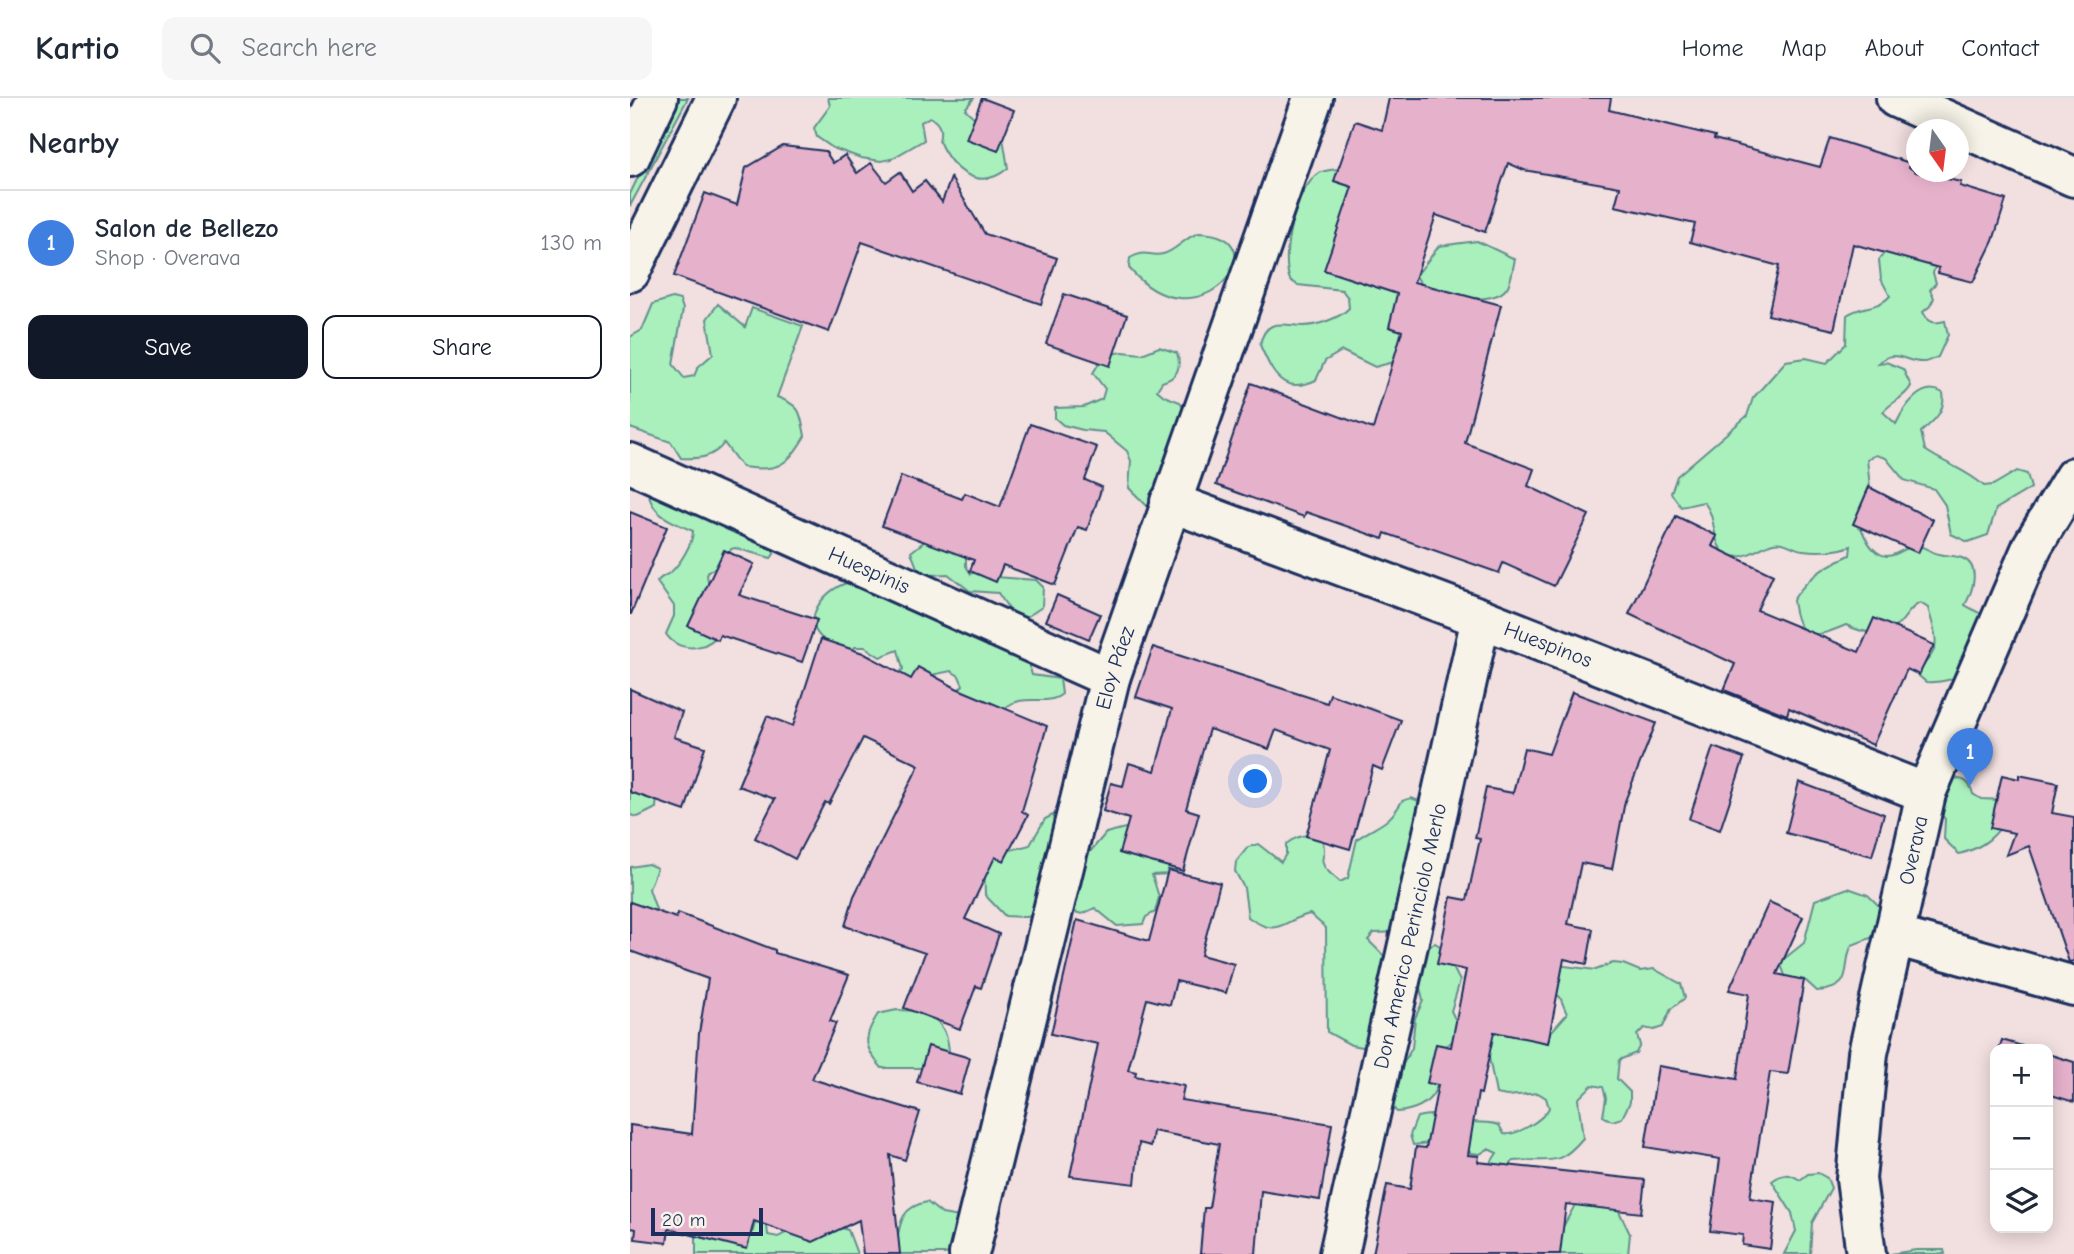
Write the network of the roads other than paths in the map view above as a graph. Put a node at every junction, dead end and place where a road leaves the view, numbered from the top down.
1 (658, 98) edge
2 (716, 98) edge
3 (1313, 98) edge
4 (1896, 98) edge
5 (630, 157) edge
6 (2074, 177) edge
7 (630, 272) edge
8 (630, 463) edge
9 (2071, 490) edge
10 (1170, 502) junction
11 (1481, 618) junction
12 (1110, 678) junction
13 (1926, 793) junction
14 (1895, 936) junction
15 (2074, 986) edge
16 (969, 1254) edge
17 (1339, 1254) edge
18 (1866, 1254) edge

1 - 5 street
2 - 7 street
3 - 10 street, Eloy Páez
4 - 6 street
8 - 12 street, Huespinis
9 - 13 street, Overava
10 - 11 street, Huespinos
10 - 12 street, Eloy Páez
11 - 13 street, Huespinos
11 - 17 street, Don Americo Perinciolo Merlo
12 - 16 street, Eloy Páez
13 - 14 street, Overava
14 - 15 street
14 - 18 street, Overava

